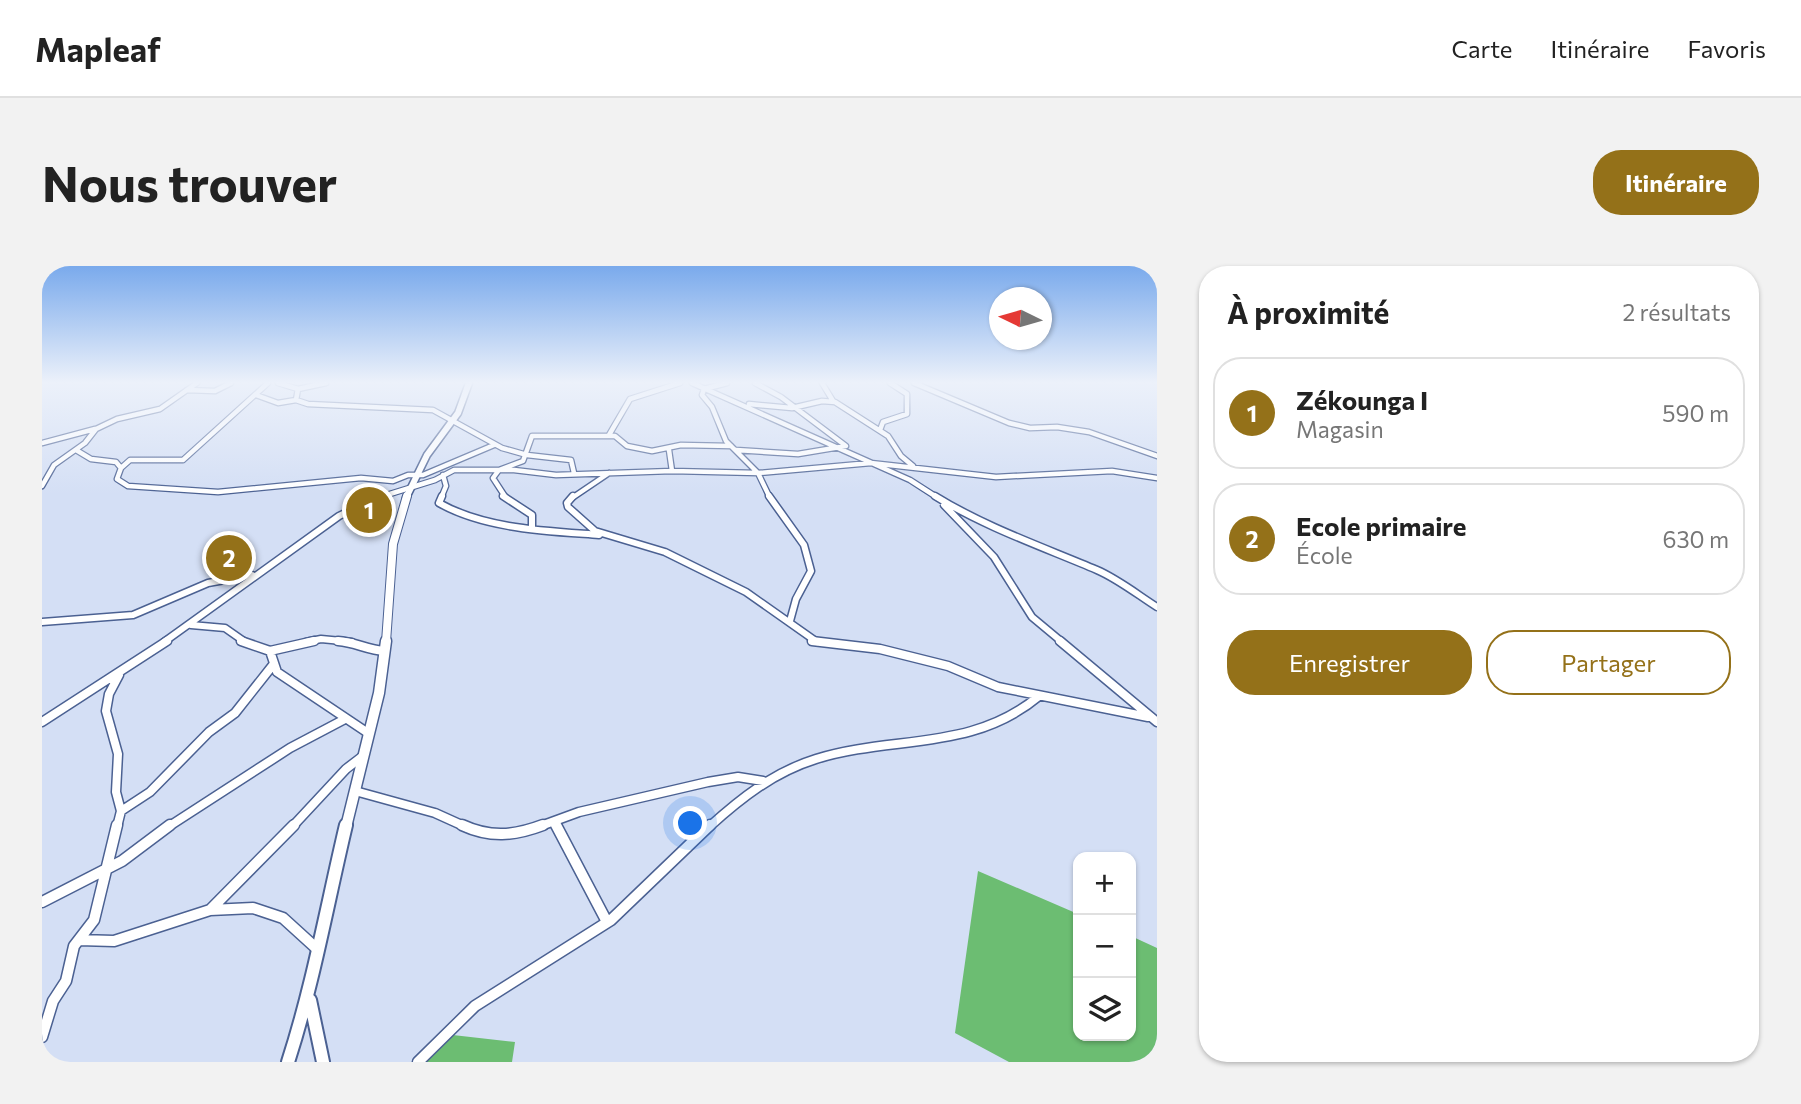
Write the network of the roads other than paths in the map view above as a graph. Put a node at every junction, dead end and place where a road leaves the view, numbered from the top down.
1 (115, 420) edge
2 (228, 420) edge
3 (618, 420) edge
4 (719, 420) edge
5 (779, 420) edge
6 (809, 420) edge
7 (864, 420) edge
8 (889, 420) edge
9 (999, 420) edge
10 (451, 422) joint
11 (96, 429) junction
12 (880, 430) junction
13 (610, 435) junction
14 (42, 443) edge
15 (494, 445) junction
16 (841, 447) junction
17 (733, 448) junction
18 (76, 450) junction
19 (669, 450) junction
20 (527, 455) junction
21 (1157, 456) edge
22 (871, 463) junction
23 (450, 464) junction
24 (913, 466) junction
25 (121, 468) junction
26 (454, 470) junction
27 (499, 470) junction
28 (672, 471) junction
29 (574, 473) junction
30 (609, 473) junction
31 (758, 473) junction
32 (415, 475) junction
33 (443, 475) junction
34 (1157, 478) edge
35 (43, 483) edge
36 (410, 486) junction
37 (941, 502) junction
38 (532, 527) junction
39 (607, 535) junction
40 (259, 571) junction
41 (1157, 607) edge
42 (790, 621) junction
43 (42, 622) edge
44 (191, 625) junction
45 (270, 651) junction
46 (384, 651) junction
47 (273, 665) junction
48 (121, 672) junction
49 (1039, 696) junction
50 (1148, 717) junction
51 (345, 719) junction
52 (42, 722) edge
53 (1157, 722) edge
54 (368, 733) junction
55 (363, 756) junction
56 (763, 781) junction
57 (355, 791) junction
58 (121, 811) junction
59 (554, 822) junction
60 (106, 867) junction
61 (42, 902) edge
62 (210, 910) junction
63 (607, 922) junction
64 (79, 940) junction
65 (316, 948) junction
66 (309, 998) junction
67 (42, 1037) edge
68 (288, 1062) edge
69 (323, 1062) edge
70 (418, 1062) edge

1 - 11 street
2 - 25 street
3 - 13 street
4 - 17 street
5 - 16 street
6 - 16 street
7 - 12 street
8 - 12 street
9 - 21 street
10 - 15 street
10 - 32 street
11 - 14 street
11 - 18 street
12 - 24 street
13 - 19 street
13 - 20 street
15 - 20 street
15 - 23 street
16 - 17 street
16 - 22 street
17 - 19 street
17 - 31 street
18 - 25 street
18 - 35 street
19 - 28 street
20 - 27 street
20 - 29 street
22 - 24 street
22 - 31 street
22 - 37 street
23 - 26 street
23 - 32 street
24 - 34 street
25 - 32 street
26 - 27 street
26 - 33 street
27 - 29 street
27 - 38 street
28 - 30 street
28 - 31 street
29 - 30 street
30 - 39 street
31 - 42 street
32 - 36 street
33 - 36 street
33 - 38 street
36 - 40 street
36 - 46 street
37 - 41 street
37 - 50 street
38 - 39 street
39 - 42 street
40 - 43 street
40 - 44 street
42 - 49 street
44 - 45 street
44 - 48 street
45 - 46 street
45 - 47 street
46 - 54 street
47 - 51 street
47 - 58 street
48 - 52 street
48 - 58 street
49 - 50 street
49 - 56 street
50 - 53 street
51 - 54 street
51 - 60 street
54 - 55 street
55 - 57 street
55 - 62 street
56 - 59 street
56 - 63 street
57 - 59 street
57 - 65 street
58 - 60 street
59 - 63 street
60 - 61 street
60 - 64 street
62 - 64 street
62 - 65 street
63 - 70 street
64 - 67 street
65 - 66 street
66 - 68 street
66 - 69 street

